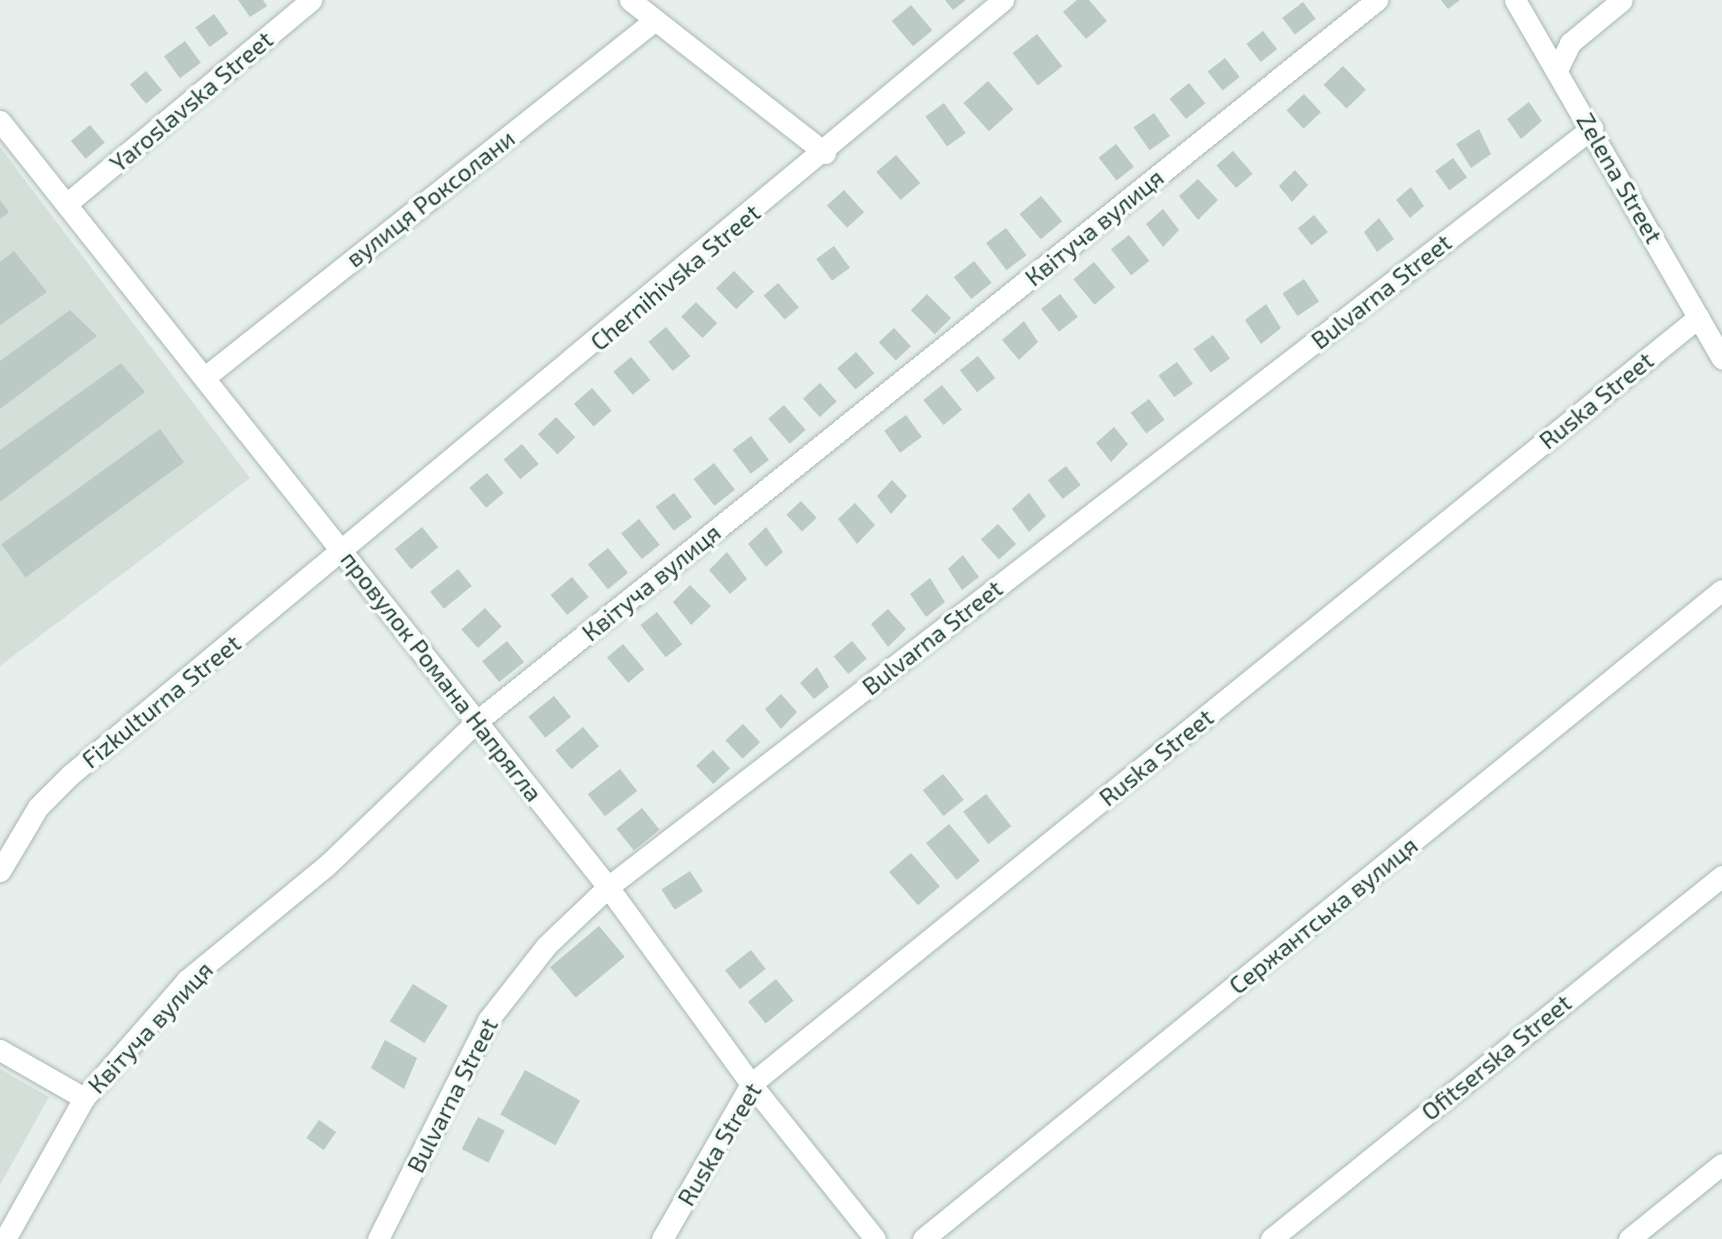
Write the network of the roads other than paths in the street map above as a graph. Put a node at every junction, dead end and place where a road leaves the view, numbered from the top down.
1 (312, 0) edge
2 (630, 0) edge
3 (1003, 0) edge
4 (1377, 0) edge
5 (1516, 0) edge
6 (1622, 0) edge
7 (655, 20) junction
8 (1557, 71) junction
9 (0, 121) edge
10 (1592, 128) junction
11 (825, 153) junction
12 (70, 201) junction
13 (1699, 317) junction
14 (1722, 358) edge
15 (205, 376) junction
16 (345, 551) junction
17 (1722, 590) edge
18 (476, 722) junction
19 (0, 871) edge
20 (1722, 876) edge
21 (608, 887) junction
22 (0, 1050) edge
23 (751, 1084) junction
24 (83, 1098) junction
25 (1722, 1164) edge
26 (9, 1211) edge
27 (5, 1239) edge
28 (378, 1239) edge
29 (663, 1239) edge
30 (876, 1239) edge
31 (923, 1239) edge
32 (1271, 1239) edge
33 (1629, 1239) edge

1 - 12 street, Yaroslavska Street
2 - 7 street
3 - 11 street, Chernihivska Street
4 - 18 street, Квітуча вулиця
5 - 8 street, Zelena Street
6 - 8 street
7 - 11 street
7 - 15 street, вулиця Роксолани
8 - 10 street, Zelena Street
9 - 12 street, провулок Романа Напрягла
10 - 13 street, Zelena Street
10 - 21 street, Bulvarna Street
11 - 16 street, Chernihivska Street
12 - 15 street, провулок Романа Напрягла
13 - 14 street, Zelena Street
13 - 23 street, Ruska Street
15 - 16 street, провулок Романа Напрягла
16 - 18 street, провулок Романа Напрягла
16 - 19 street, Fizkulturna Street
17 - 31 street, Сержантська вулиця
18 - 21 street, провулок Романа Напрягла
18 - 24 street, Квітуча вулиця
20 - 32 street, Ofitserska Street
21 - 23 street, провулок Романа Напрягла
21 - 28 street, Bulvarna Street
22 - 24 street
23 - 29 street, Ruska Street
23 - 30 street, провулок Романа Напрягла
24 - 26 street, Квітуча вулиця
25 - 33 street
26 - 27 street, Квітуча вулиця

